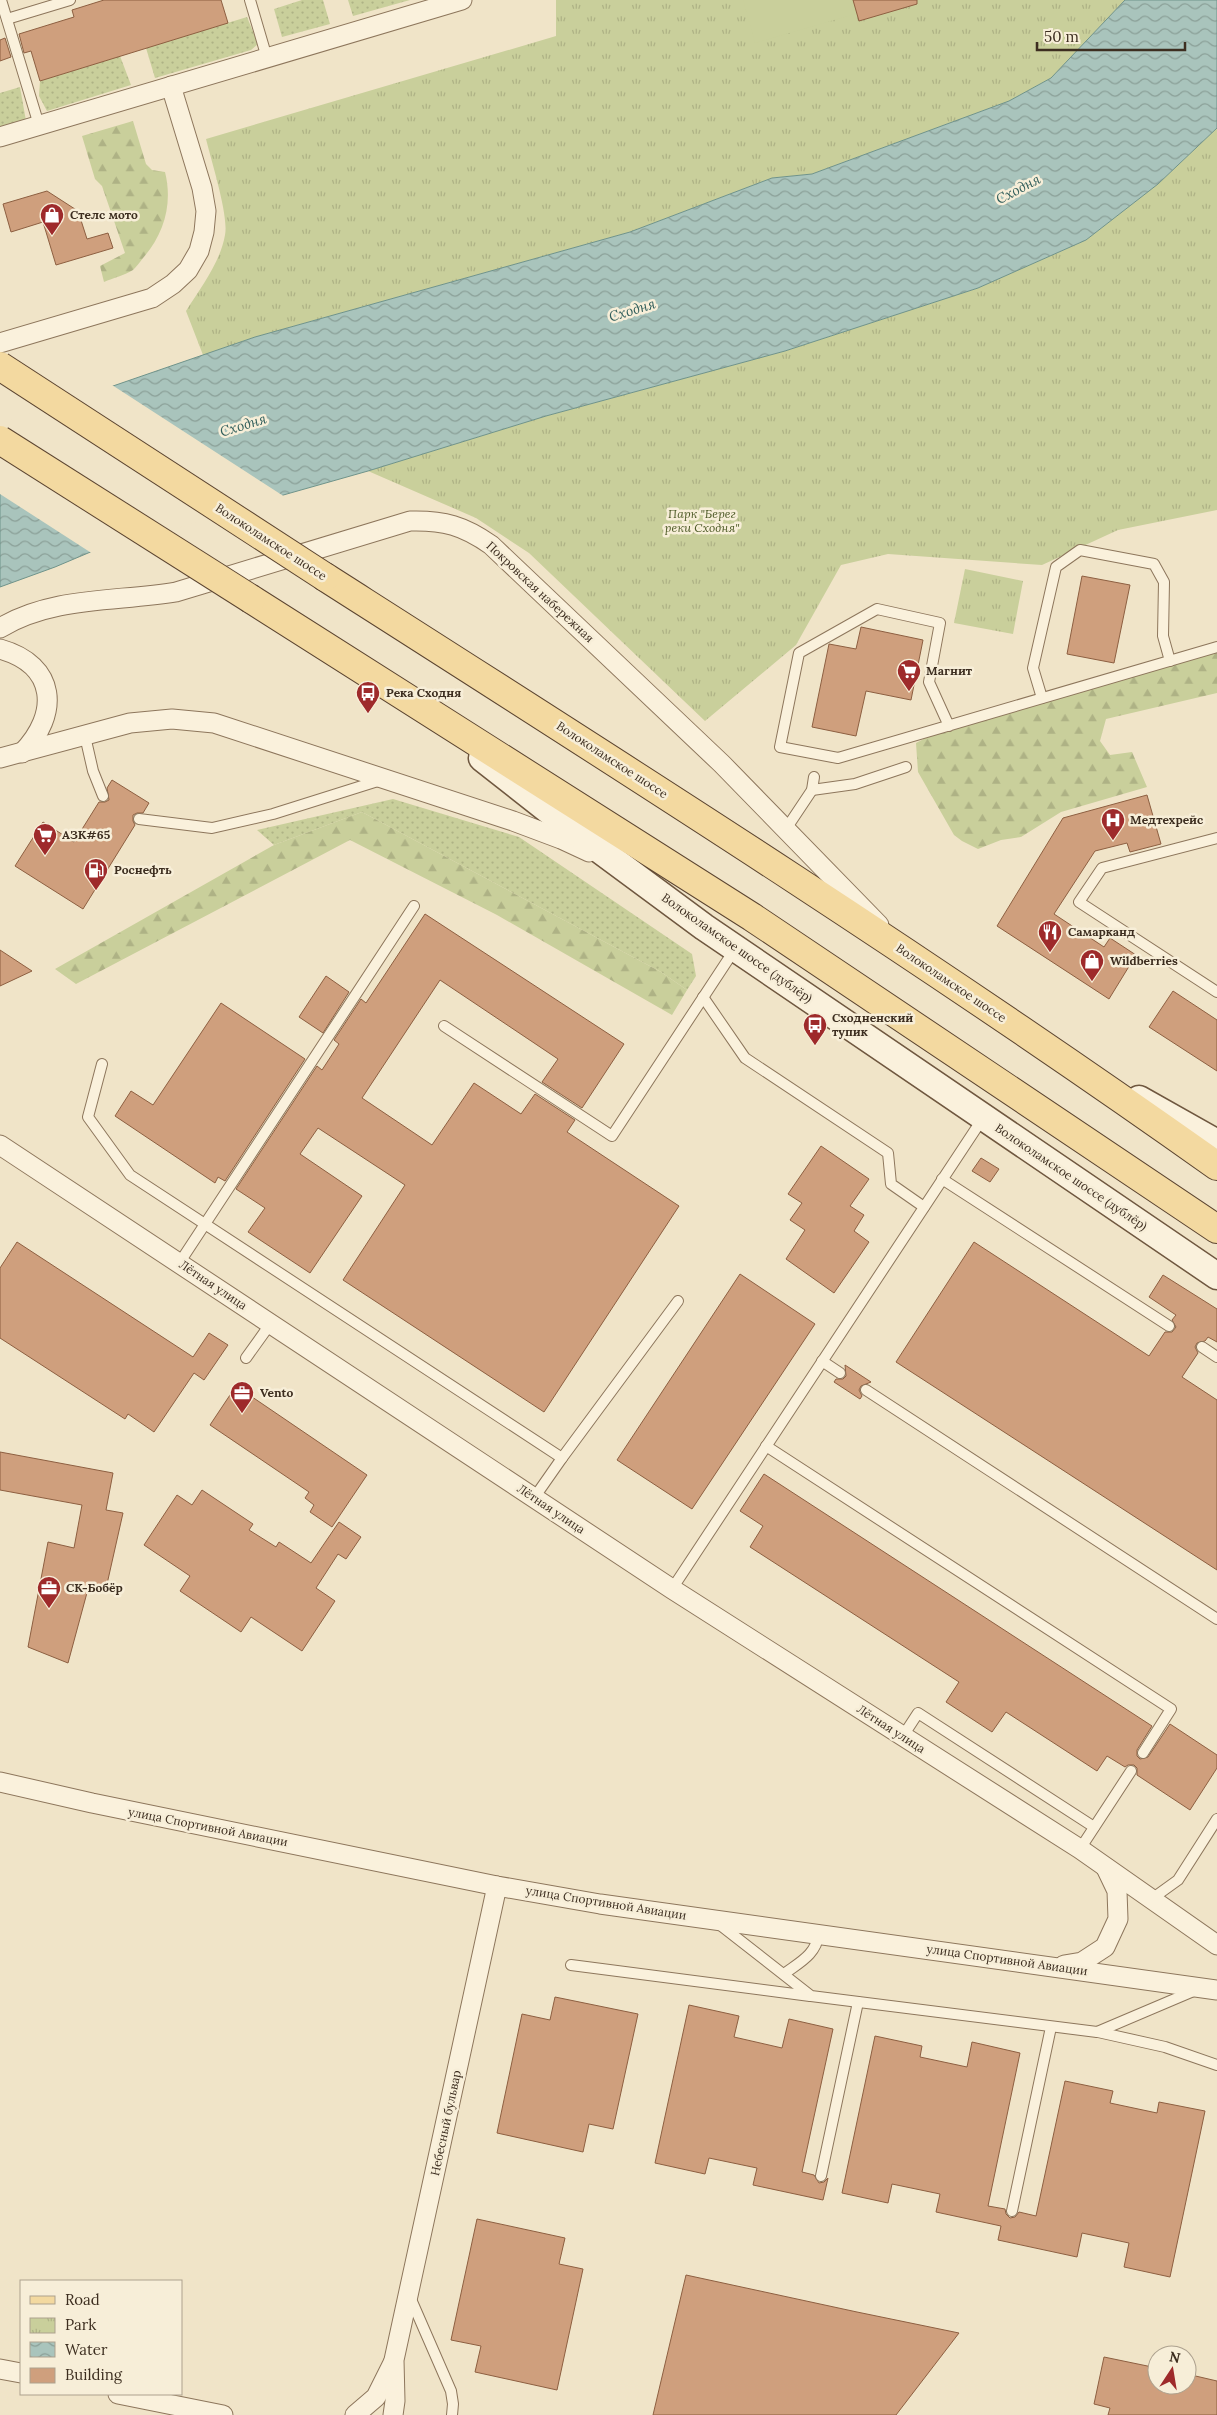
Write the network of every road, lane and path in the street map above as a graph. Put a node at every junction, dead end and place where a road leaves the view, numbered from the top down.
1 (2, 0) edge
2 (70, 0) edge
3 (250, 0) edge
4 (462, 0) edge
5 (420, 6) edge
6 (7, 18) junction
7 (267, 58) junction
8 (171, 86) junction
9 (39, 125) junction
10 (0, 137) edge
11 (0, 343) edge
12 (0, 366) edge
13 (0, 440) edge
14 (0, 628) edge
15 (1217, 647) edge
16 (0, 649) edge
17 (1170, 661) junction
18 (1042, 698) junction
19 (418, 705) junction
20 (950, 726) junction
21 (85, 736) junction
22 (22, 753) junction
23 (0, 758) edge
24 (906, 767) dead end
25 (814, 777) dead end
26 (384, 779) junction
27 (812, 790) junction
28 (103, 796) dead end
29 (139, 819) dead end
30 (786, 829) junction
31 (1217, 838) edge
32 (641, 879) junction
33 (414, 906) dead end
34 (735, 948) junction
35 (908, 955) junction
36 (1217, 992) edge
37 (703, 997) junction
38 (444, 1026) dead end
39 (1069, 1061) junction
40 (102, 1064) dead end
41 (983, 1117) junction
42 (1214, 1140) edge
43 (0, 1144) edge
44 (1217, 1166) edge
45 (942, 1179) junction
46 (924, 1207) junction
47 (205, 1224) junction
48 (1217, 1229) edge
49 (180, 1262) junction
50 (1217, 1276) edge
51 (678, 1302) dead end
52 (271, 1323) junction
53 (1169, 1326) dead end
54 (1202, 1347) dead end
55 (1217, 1357) edge
56 (246, 1358) dead end
57 (822, 1361) junction
58 (840, 1372) dead end
59 (866, 1390) dead end
60 (766, 1446) junction
61 (562, 1458) junction
62 (534, 1498) junction
63 (672, 1588) junction
64 (1217, 1619) edge
65 (903, 1736) junction
66 (1143, 1753) dead end
67 (1131, 1771) dead end
68 (0, 1782) edge
69 (1217, 1819) edge
70 (1094, 1827) junction
71 (1080, 1849) junction
72 (1106, 1866) junction
73 (497, 1886) junction
74 (1153, 1898) junction
75 (711, 1918) junction
76 (819, 1933) junction
77 (1217, 1945) edge
78 (571, 1965) dead end
79 (1056, 1967) junction
80 (784, 1974) junction
81 (1210, 1989) edge
82 (811, 1996) junction
83 (858, 2002) junction
84 (1051, 2026) junction
85 (1097, 2032) junction
86 (1217, 2065) edge
87 (821, 2176) dead end
88 (1012, 2211) dead end
89 (409, 2294) junction
90 (394, 2360) junction
91 (0, 2369) edge
92 (20, 2373) edge
93 (123, 2395) edge
94 (223, 2415) edge
95 (355, 2415) edge
96 (393, 2415) edge
97 (452, 2415) edge

1 - 6 lane
2 - 6 lane
3 - 7 lane
4 - 5 street
5 - 7 street
6 - 9 lane
7 - 8 street
8 - 9 street
8 - 11 street
9 - 10 street
12 - 35 main road, Волоколамское шоссе, bridge
13 - 19 main road, bridge
14 - 30 street, Покровская набережная
15 - 17 lane
16 - 22 street
17 - 18 lane
17 - 18 lane
18 - 20 lane
19 - 32 street, Волоколамское шоссе (дублёр)
19 - 48 main road
20 - 20 lane
21 - 22 street
21 - 26 street
21 - 28 lane
22 - 23 street
24 - 27 lane
25 - 27 lane
26 - 29 lane
26 - 32 street
27 - 30 lane
30 - 35 street, Покровская набережная
31 - 36 lane
32 - 34 street, Волоколамское шоссе (дублёр)
33 - 47 lane
34 - 37 lane
34 - 41 street, Волоколамское шоссе (дублёр)
35 - 39 main road, Волоколамское шоссе
37 - 38 lane
37 - 46 lane
39 - 42 street
39 - 44 main road, Волоколамское шоссе
40 - 47 lane
41 - 45 lane
41 - 50 street, Волоколамское шоссе (дублёр)
43 - 49 street, Лётная улица
45 - 46 lane
45 - 53 lane
46 - 57 lane
47 - 49 lane
47 - 61 lane
49 - 52 street, Лётная улица
51 - 61 lane
52 - 56 lane
52 - 62 street, Лётная улица
54 - 55 lane
57 - 58 lane
57 - 60 lane
59 - 64 lane
60 - 63 lane
60 - 66 lane
61 - 62 lane
62 - 63 street, Лётная улица
63 - 65 street, Лётная улица
65 - 70 lane
65 - 71 street, Лётная улица
67 - 70 lane
68 - 73 street, улица Спортивной Авиации
69 - 74 lane
70 - 71 lane
71 - 72 street, Лётная улица
72 - 74 street, Лётная улица
72 - 79 street
73 - 75 street, улица Спортивной Авиации
73 - 89 street, Небесный бульвар
74 - 77 street, Лётная улица
75 - 76 street, улица Спортивной Авиации
75 - 80 lane
76 - 79 street, улица Спортивной Авиации
76 - 80 lane
78 - 82 lane
79 - 81 street, улица Спортивной Авиации
80 - 82 lane
81 - 85 lane
82 - 83 lane
83 - 84 lane
83 - 87 lane
84 - 85 lane
84 - 88 lane
85 - 86 lane
89 - 90 street, Небесный бульвар
89 - 97 lane
90 - 95 street, Небесный бульвар
90 - 96 street, Небесный бульвар
91 - 92 street
93 - 94 street

